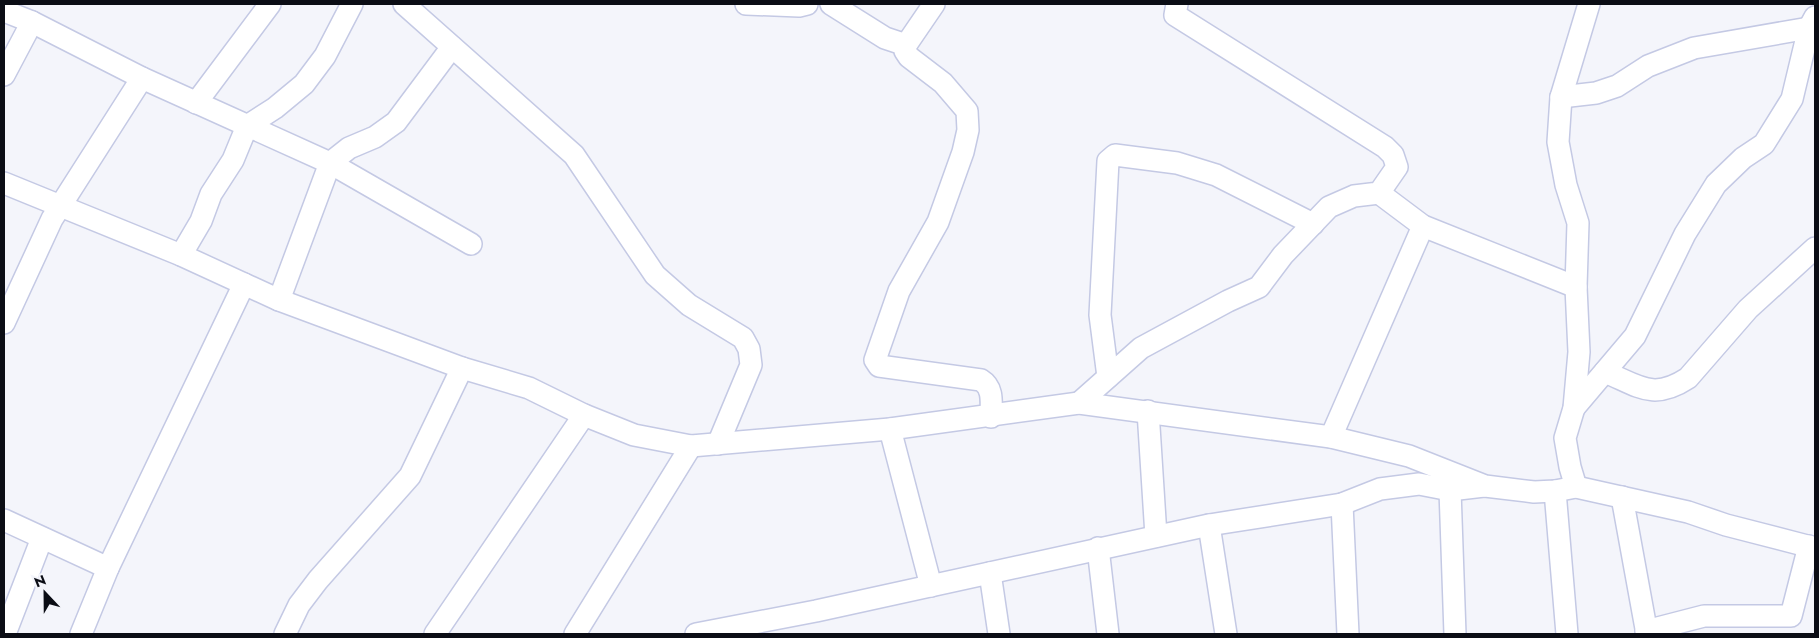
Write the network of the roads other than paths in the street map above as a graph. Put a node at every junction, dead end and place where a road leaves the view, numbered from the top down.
1 (270, 4) edge
2 (352, 4) edge
3 (404, 4) edge
4 (746, 4) edge
5 (807, 4) edge
6 (831, 4) edge
7 (934, 4) edge
8 (1177, 4) edge
9 (1588, 4) edge
10 (4, 11) edge
11 (32, 22) junction
12 (1812, 22) edge
13 (906, 45) junction
14 (452, 47) junction
15 (4, 75) edge
16 (142, 78) junction
17 (1561, 97) junction
18 (196, 102) junction
19 (248, 126) junction
20 (330, 163) junction
21 (4, 183) edge
22 (1379, 193) junction
23 (60, 207) junction
24 (1313, 224) junction
25 (1423, 226) junction
26 (471, 244) dead end
27 (1815, 248) edge
28 (180, 255) junction
29 (244, 284) junction
30 (1576, 287) junction
31 (279, 300) junction
32 (4, 323) edge
33 (462, 368) junction
34 (1605, 372) junction
35 (1108, 377) junction
36 (1079, 403) junction
37 (1574, 408) junction
38 (1148, 411) junction
39 (584, 415) junction
40 (991, 417) junction
41 (890, 429) junction
42 (1331, 437) junction
43 (718, 444) junction
44 (691, 446) junction
45 (1485, 486) junction
46 (1576, 487) junction
47 (1450, 490) junction
48 (1555, 491) junction
49 (1622, 497) junction
50 (1342, 504) junction
51 (4, 520) edge
52 (1210, 525) junction
53 (1156, 536) junction
54 (42, 538) junction
55 (1812, 547) edge
56 (1098, 548) junction
57 (108, 568) junction
58 (990, 573) junction
59 (931, 586) junction
60 (796, 625) edge
61 (1646, 633) edge
62 (5, 634) edge
63 (81, 634) edge
64 (284, 634) edge
65 (435, 634) edge
66 (575, 634) edge
67 (696, 634) edge
68 (999, 634) edge
69 (1108, 634) edge
70 (1226, 634) edge
71 (1348, 634) edge
72 (1454, 634) edge
73 (1567, 634) edge

1 - 18 street
2 - 19 street
3 - 14 street
4 - 5 street
6 - 13 street
7 - 13 street
8 - 22 street
9 - 17 street
10 - 11 street
11 - 15 street
11 - 16 street
12 - 17 street
12 - 34 street
13 - 40 street
14 - 20 street
14 - 43 street
16 - 18 street
16 - 23 street
17 - 30 street
18 - 19 street
19 - 20 street
19 - 28 street
20 - 26 street
20 - 31 street
21 - 23 street
22 - 24 street
22 - 25 street
23 - 28 street
23 - 32 street
24 - 35 street
24 - 35 street
25 - 30 street
25 - 42 street
27 - 34 street
28 - 29 street
29 - 31 street
29 - 57 street
30 - 37 street
31 - 33 street
33 - 39 street
33 - 64 street
34 - 37 street
35 - 36 street
36 - 38 street
36 - 40 street
37 - 46 street
38 - 42 street
38 - 53 street
39 - 44 street
39 - 65 street
40 - 41 street
41 - 43 street
41 - 59 street
42 - 45 street
43 - 44 street
44 - 66 street
45 - 47 street
45 - 48 street
46 - 48 street
46 - 49 street
47 - 50 street
47 - 72 street
48 - 73 street
49 - 55 street
49 - 61 street
50 - 52 street
50 - 71 street
51 - 54 street
52 - 53 street
52 - 70 street
53 - 56 street
54 - 57 street
54 - 62 street
55 - 61 street
56 - 58 street
56 - 69 street
57 - 63 street
58 - 59 street
58 - 68 street
59 - 60 street
60 - 67 street

